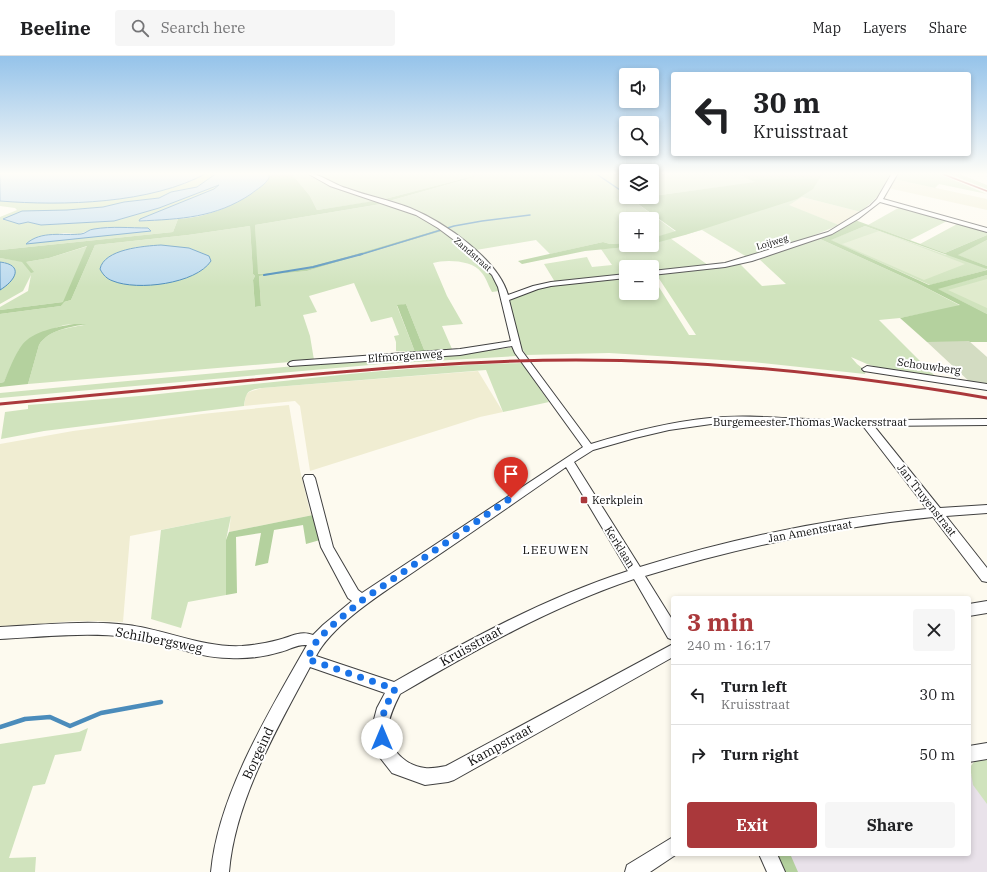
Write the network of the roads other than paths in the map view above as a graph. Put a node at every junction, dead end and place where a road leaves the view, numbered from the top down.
1 (410, 211) edge
2 (866, 211) edge
3 (919, 211) edge
4 (987, 230) edge
5 (659, 272) edge
6 (619, 277) edge
7 (505, 298) junction
8 (516, 343) junction
9 (293, 364) dead end
10 (867, 369) dead end
11 (987, 387) edge
12 (987, 422) edge
13 (866, 423) junction
14 (589, 448) junction
15 (568, 461) junction
16 (309, 478) dead end
17 (987, 509) edge
18 (937, 512) junction
19 (636, 572) junction
20 (987, 577) edge
21 (361, 601) junction
22 (987, 608) edge
23 (971, 610) edge
24 (671, 631) edge
25 (0, 633) edge
26 (316, 642) junction
27 (671, 651) edge
28 (307, 659) junction
29 (395, 689) junction
30 (987, 751) edge
31 (971, 754) edge
32 (671, 847) edge
33 (769, 856) edge
34 (220, 872) edge
35 (634, 872) edge
36 (776, 872) edge

1 - 7 street, Zandstraat
2 - 5 street, Loijweg
3 - 4 street
6 - 7 street
7 - 8 street, Zandstraat
8 - 9 street, Elfmorgenweg
8 - 14 street, Zandstraat
10 - 11 street, Schouwberg
12 - 13 street, Burgemeester Thomas Wackersstraat
13 - 14 street, Burgemeester Thomas Wackersstraat
13 - 18 street, Jan Truyenstraat
14 - 15 street, Burgemeester Thomas Wackersstraat
15 - 19 street, Kerklaan
15 - 21 street, Burgemeester Thomas Wackersstraat
16 - 21 street
17 - 18 street, Jan Amentstraat
18 - 19 street, Jan Amentstraat
18 - 20 street, Jan Truyenstraat
19 - 24 street, Kerklaan
19 - 29 street, Kruisstraat
21 - 26 street, Burgemeester Thomas Wackersstraat
22 - 23 street
25 - 26 street, Schilbergsweg
26 - 28 street, Borgeind
27 - 29 street, Kampstraat
28 - 29 street
28 - 34 street, Borgeind
30 - 31 street
32 - 35 street
33 - 36 street

